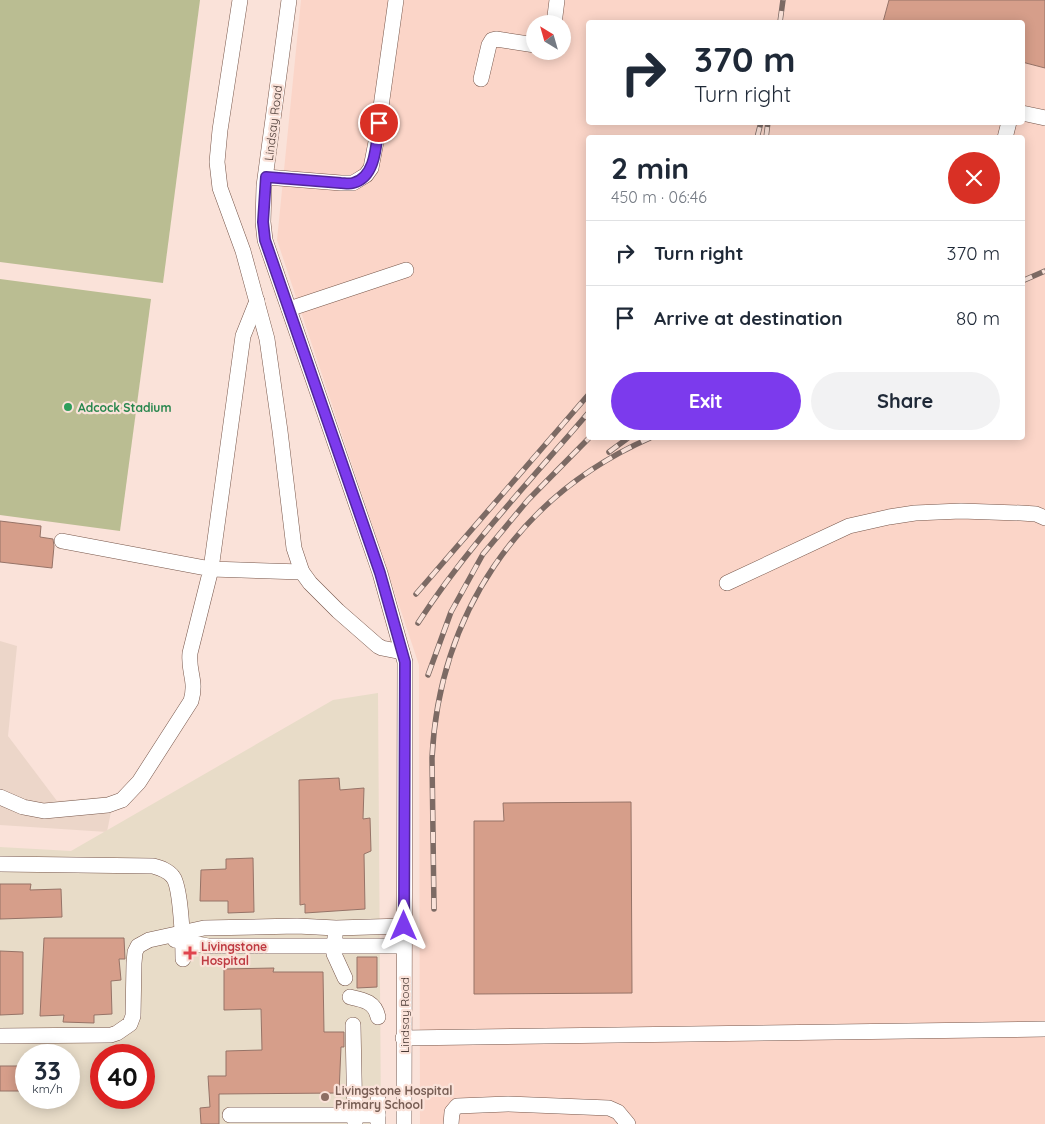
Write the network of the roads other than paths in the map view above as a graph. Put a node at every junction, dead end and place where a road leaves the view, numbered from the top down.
1 (240, 0) edge
2 (289, 0) edge
3 (396, 0) edge
4 (557, 0) edge
5 (555, 15) edge
6 (526, 44) edge
7 (481, 79) dead end
8 (1025, 114) edge
9 (1045, 118) edge
10 (266, 177) junction
11 (406, 270) dead end
12 (256, 301) junction
13 (289, 309) junction
14 (1045, 518) edge
15 (62, 541) dead end
16 (211, 569) junction
17 (302, 572) junction
18 (727, 583) dead end
19 (402, 652) junction
20 (0, 796) edge
21 (0, 864) edge
22 (404, 926) junction
23 (336, 928) junction
24 (183, 937) junction
25 (334, 946) junction
26 (404, 946) junction
27 (183, 959) dead end
28 (344, 978) dead end
29 (350, 998) dead end
30 (378, 1017) dead end
31 (353, 1024) dead end
32 (1045, 1029) edge
33 (0, 1036) edge
34 (403, 1038) junction
35 (378, 1099) dead end
36 (230, 1115) dead end
37 (378, 1119) edge
38 (355, 1120) edge
39 (404, 1124) edge
40 (451, 1124) edge
41 (628, 1124) edge

1 - 12 street
2 - 10 street, Lindsay Road
3 - 10 street
4 - 5 street
6 - 7 street
8 - 9 street
10 - 13 street, Lindsay Road
11 - 13 street
12 - 16 street
12 - 17 street
13 - 19 street, Lindsay Road
14 - 18 street
15 - 16 street
16 - 17 street
16 - 20 street
17 - 19 street
19 - 22 street, Lindsay Road
21 - 24 street
22 - 23 street
22 - 26 street, Lindsay Road
23 - 24 street
23 - 25 street
24 - 25 street
24 - 27 street
24 - 33 street
25 - 26 street
25 - 28 street
26 - 34 street, Lindsay Road
29 - 30 street
31 - 38 street
32 - 34 street
34 - 39 street, Lindsay Road
35 - 37 street
36 - 38 street
37 - 38 street
40 - 41 street

